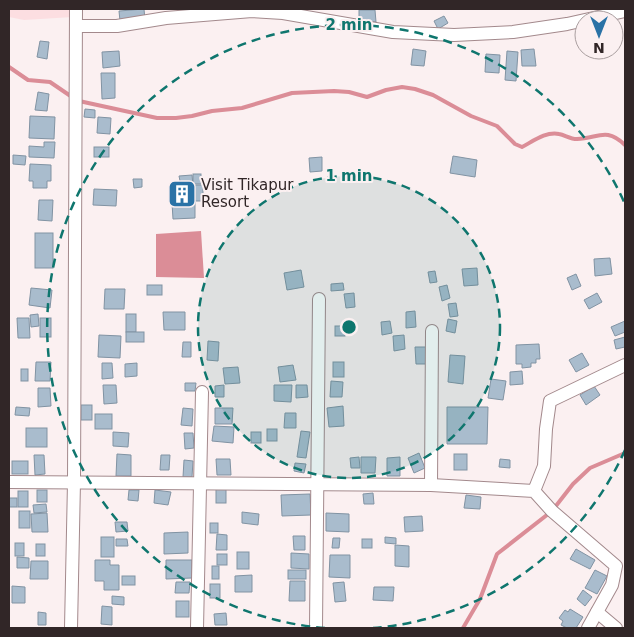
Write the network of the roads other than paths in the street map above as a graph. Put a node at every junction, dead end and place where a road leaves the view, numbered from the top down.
1 (76, 9) edge
2 (625, 11) edge
3 (76, 26) junction
4 (319, 299) dead end
5 (432, 330) dead end
6 (625, 366) edge
7 (202, 392) dead end
8 (9, 482) edge
9 (74, 482) junction
10 (200, 483) junction
11 (317, 484) junction
12 (431, 485) junction
13 (534, 491) junction
14 (621, 565) edge
15 (597, 612) junction
16 (71, 628) edge
17 (198, 628) edge
18 (316, 628) edge
19 (588, 628) edge
20 (616, 628) edge

1 - 3 street
2 - 3 street
3 - 9 street
4 - 11 street
5 - 12 street
6 - 13 street
7 - 10 street
8 - 9 street
9 - 10 street
9 - 16 street
10 - 11 street
10 - 17 street
11 - 12 street
11 - 18 street
12 - 13 street
13 - 14 street
14 - 15 street
15 - 19 street
15 - 20 street

